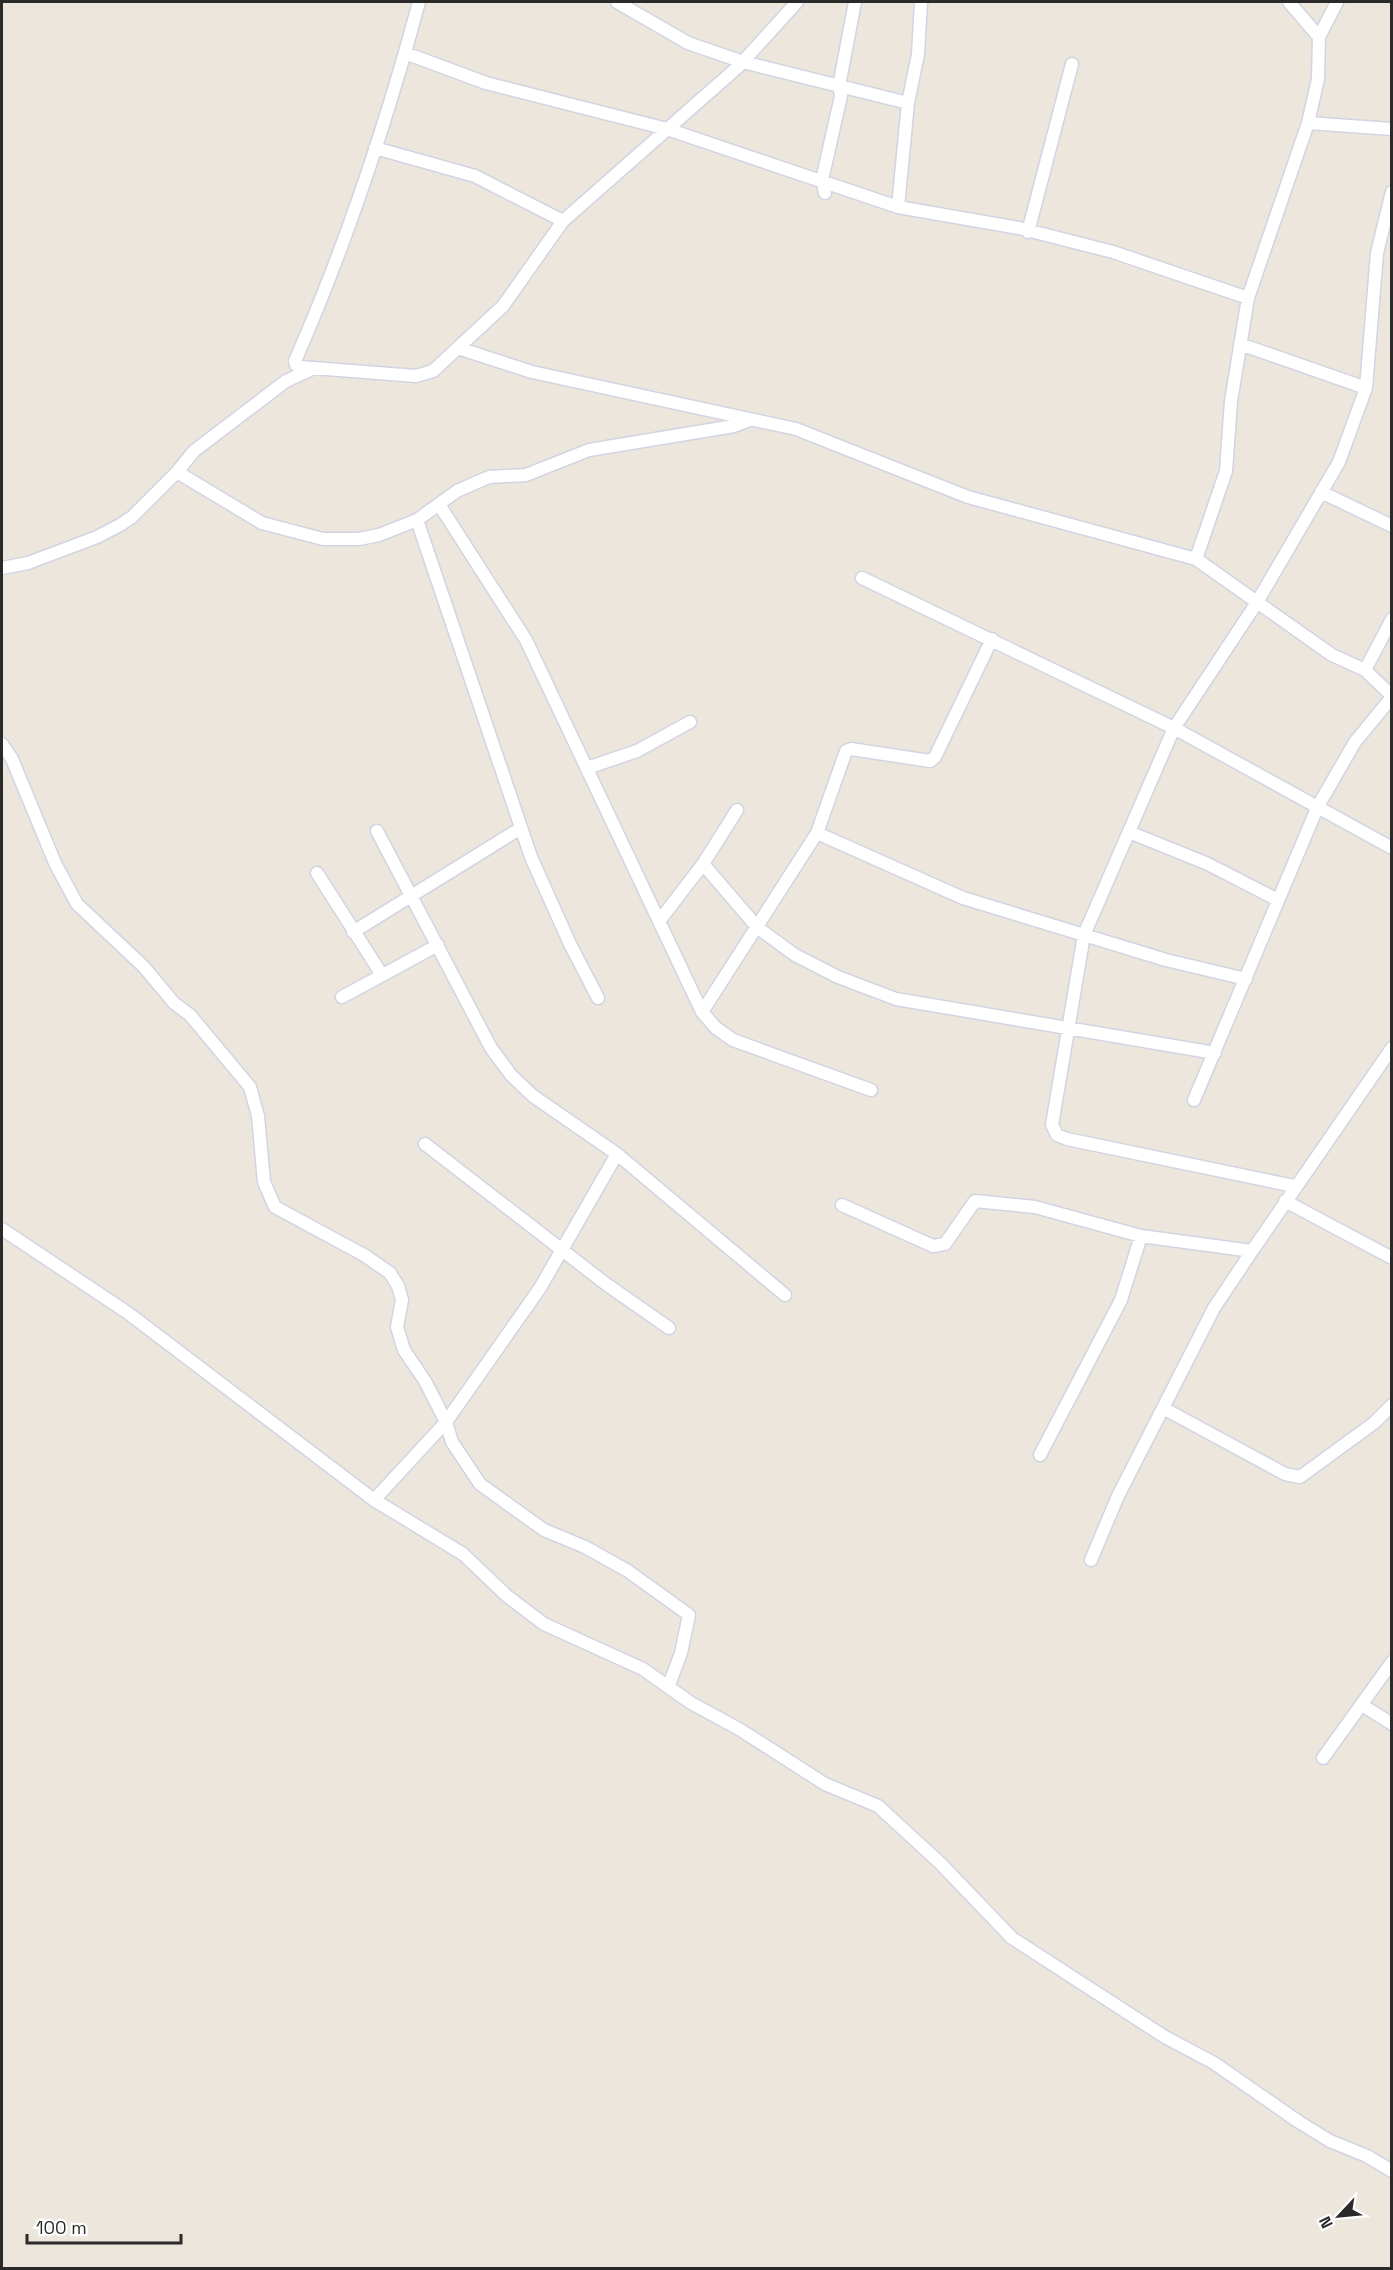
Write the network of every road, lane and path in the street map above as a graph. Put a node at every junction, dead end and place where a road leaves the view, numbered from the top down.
1 (419, 2) edge
2 (617, 2) edge
3 (797, 2) edge
4 (855, 2) edge
5 (921, 2) edge
6 (1289, 2) edge
7 (1337, 2) edge
8 (1319, 37) junction
9 (405, 53) junction
10 (743, 62) junction
11 (1072, 64) dead end
12 (839, 86) junction
13 (908, 103) junction
14 (1308, 123) junction
15 (667, 129) junction
16 (1392, 129) edge
17 (375, 148) junction
18 (822, 180) junction
19 (1392, 192) edge
20 (825, 193) dead end
21 (898, 207) junction
22 (563, 221) junction
23 (1387, 225) edge
24 (1028, 232) junction
25 (1248, 298) junction
26 (1240, 344) junction
27 (458, 348) junction
28 (313, 369) junction
29 (1366, 388) junction
30 (750, 420) junction
31 (177, 472) junction
32 (1321, 492) junction
33 (440, 506) junction
34 (417, 520) junction
35 (1392, 526) edge
36 (1196, 559) junction
37 (2, 568) edge
38 (862, 578) dead end
39 (1256, 604) junction
40 (1392, 619) edge
41 (992, 639) junction
42 (1365, 670) junction
43 (1392, 697) edge
44 (690, 723) dead end
45 (1174, 728) junction
46 (2, 744) edge
47 (587, 768) junction
48 (1318, 806) junction
49 (736, 810) dead end
50 (521, 828) junction
51 (377, 831) dead end
52 (1129, 832) junction
53 (817, 833) junction
54 (1392, 848) edge
55 (703, 864) junction
56 (317, 873) dead end
57 (412, 895) junction
58 (1278, 900) junction
59 (660, 920) junction
60 (758, 928) junction
61 (353, 932) junction
62 (1084, 935) junction
63 (438, 945) junction
64 (382, 975) junction
65 (1246, 979) junction
66 (342, 997) dead end
67 (598, 998) dead end
68 (702, 1012) junction
69 (1069, 1028) junction
70 (1392, 1048) edge
71 (1215, 1053) junction
72 (871, 1090) dead end
73 (1194, 1100) dead end
74 (425, 1144) dead end
75 (617, 1154) junction
76 (1294, 1186) junction
77 (1285, 1201) junction
78 (842, 1205) dead end
79 (2, 1230) edge
80 (1141, 1236) junction
81 (563, 1248) junction
82 (1252, 1251) junction
83 (1392, 1258) edge
84 (785, 1295) dead end
85 (669, 1328) dead end
86 (1392, 1405) edge
87 (1163, 1408) junction
88 (446, 1422) junction
89 (1041, 1455) dead end
90 (374, 1500) junction
91 (1091, 1560) dead end
92 (1392, 1662) edge
93 (669, 1685) junction
94 (1362, 1705) junction
95 (1392, 1724) edge
96 (1323, 1758) dead end
97 (1392, 2171) edge

1 - 9 street
2 - 10 street
3 - 10 street
4 - 12 street
5 - 13 street
6 - 8 street
7 - 8 street
8 - 14 street
9 - 15 street
9 - 17 street
10 - 12 street
10 - 15 street
11 - 24 street
12 - 13 street
12 - 18 street
13 - 21 street
14 - 16 street
14 - 25 street
15 - 18 street
15 - 22 street
17 - 22 street
17 - 28 street
18 - 20 street
18 - 21 street
19 - 23 street
21 - 24 street
22 - 27 street
23 - 29 street
24 - 25 street
25 - 26 street
26 - 29 street
26 - 36 street
27 - 28 street
27 - 30 street
28 - 31 street
29 - 32 street
30 - 33 street
30 - 36 street
31 - 34 street
31 - 37 street
32 - 35 street
32 - 39 street
33 - 34 street
33 - 47 street
34 - 50 street
36 - 39 street
38 - 41 street
39 - 42 street
39 - 45 street
40 - 42 street
41 - 45 street
41 - 53 street
42 - 43 street
43 - 48 street
44 - 47 street
45 - 48 street
45 - 52 street
46 - 88 street
47 - 59 street
48 - 54 street
48 - 58 street
49 - 55 street
50 - 57 street
50 - 67 street
51 - 57 street
52 - 58 street
52 - 62 street
53 - 60 street
53 - 62 street
55 - 59 street
55 - 60 street
56 - 61 street
57 - 61 street
57 - 63 street
58 - 65 street
59 - 68 street
60 - 68 street
60 - 69 street
61 - 64 street
62 - 65 street
62 - 69 street
63 - 64 street
63 - 75 street
64 - 66 street
65 - 71 street
68 - 72 street
69 - 71 street
69 - 76 street
70 - 76 street
71 - 73 street
74 - 81 street
75 - 81 street
75 - 84 street
76 - 77 street
77 - 82 street
77 - 83 street
78 - 80 street
79 - 90 street
80 - 82 street
80 - 89 street
81 - 85 street
81 - 88 street
82 - 87 street
86 - 87 street
87 - 91 street
88 - 90 street
88 - 93 street
90 - 93 street
92 - 94 street
93 - 97 street
94 - 95 street
94 - 96 street

